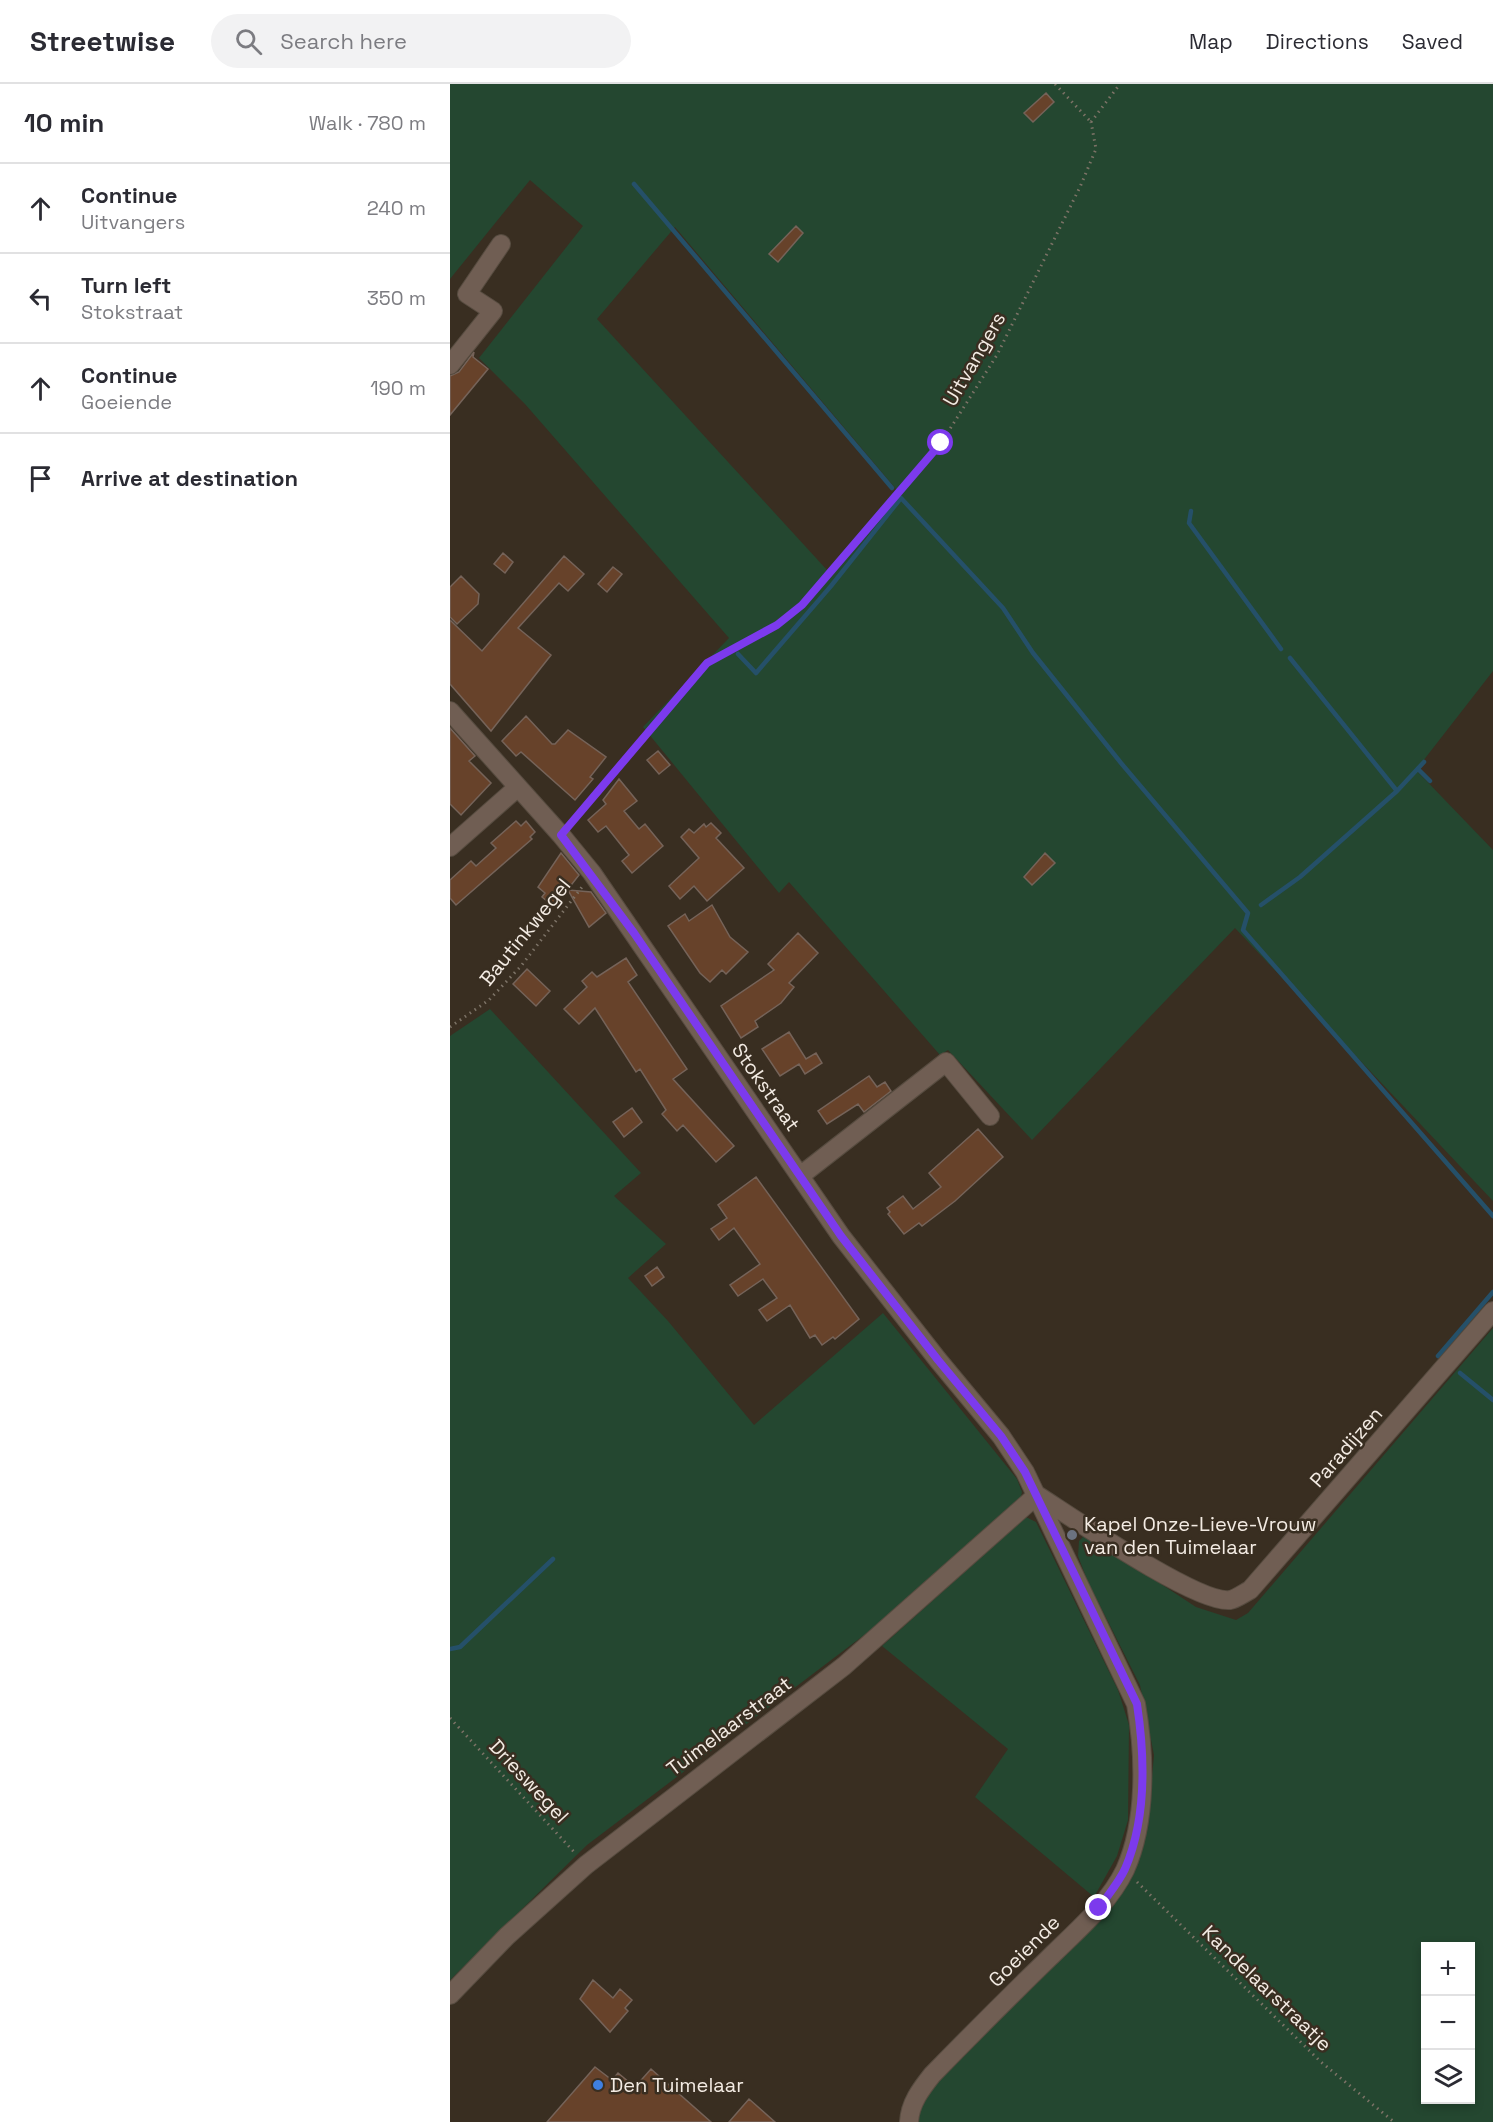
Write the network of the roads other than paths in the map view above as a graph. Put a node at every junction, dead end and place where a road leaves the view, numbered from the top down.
1 (501, 244) dead end
2 (450, 365) edge
3 (450, 711) edge
4 (518, 787) junction
5 (450, 847) edge
6 (990, 1116) dead end
7 (800, 1176) junction
8 (1493, 1311) edge
9 (1037, 1495) junction
10 (450, 1995) edge
11 (909, 2122) edge

1 - 2 street
3 - 4 street, Stokstraat
4 - 5 street
4 - 7 street, Stokstraat
6 - 7 street
7 - 9 street, Stokstraat
8 - 9 street, Paradijzen
9 - 10 street, Tuimelaarstraat
9 - 11 street, Goeiende

